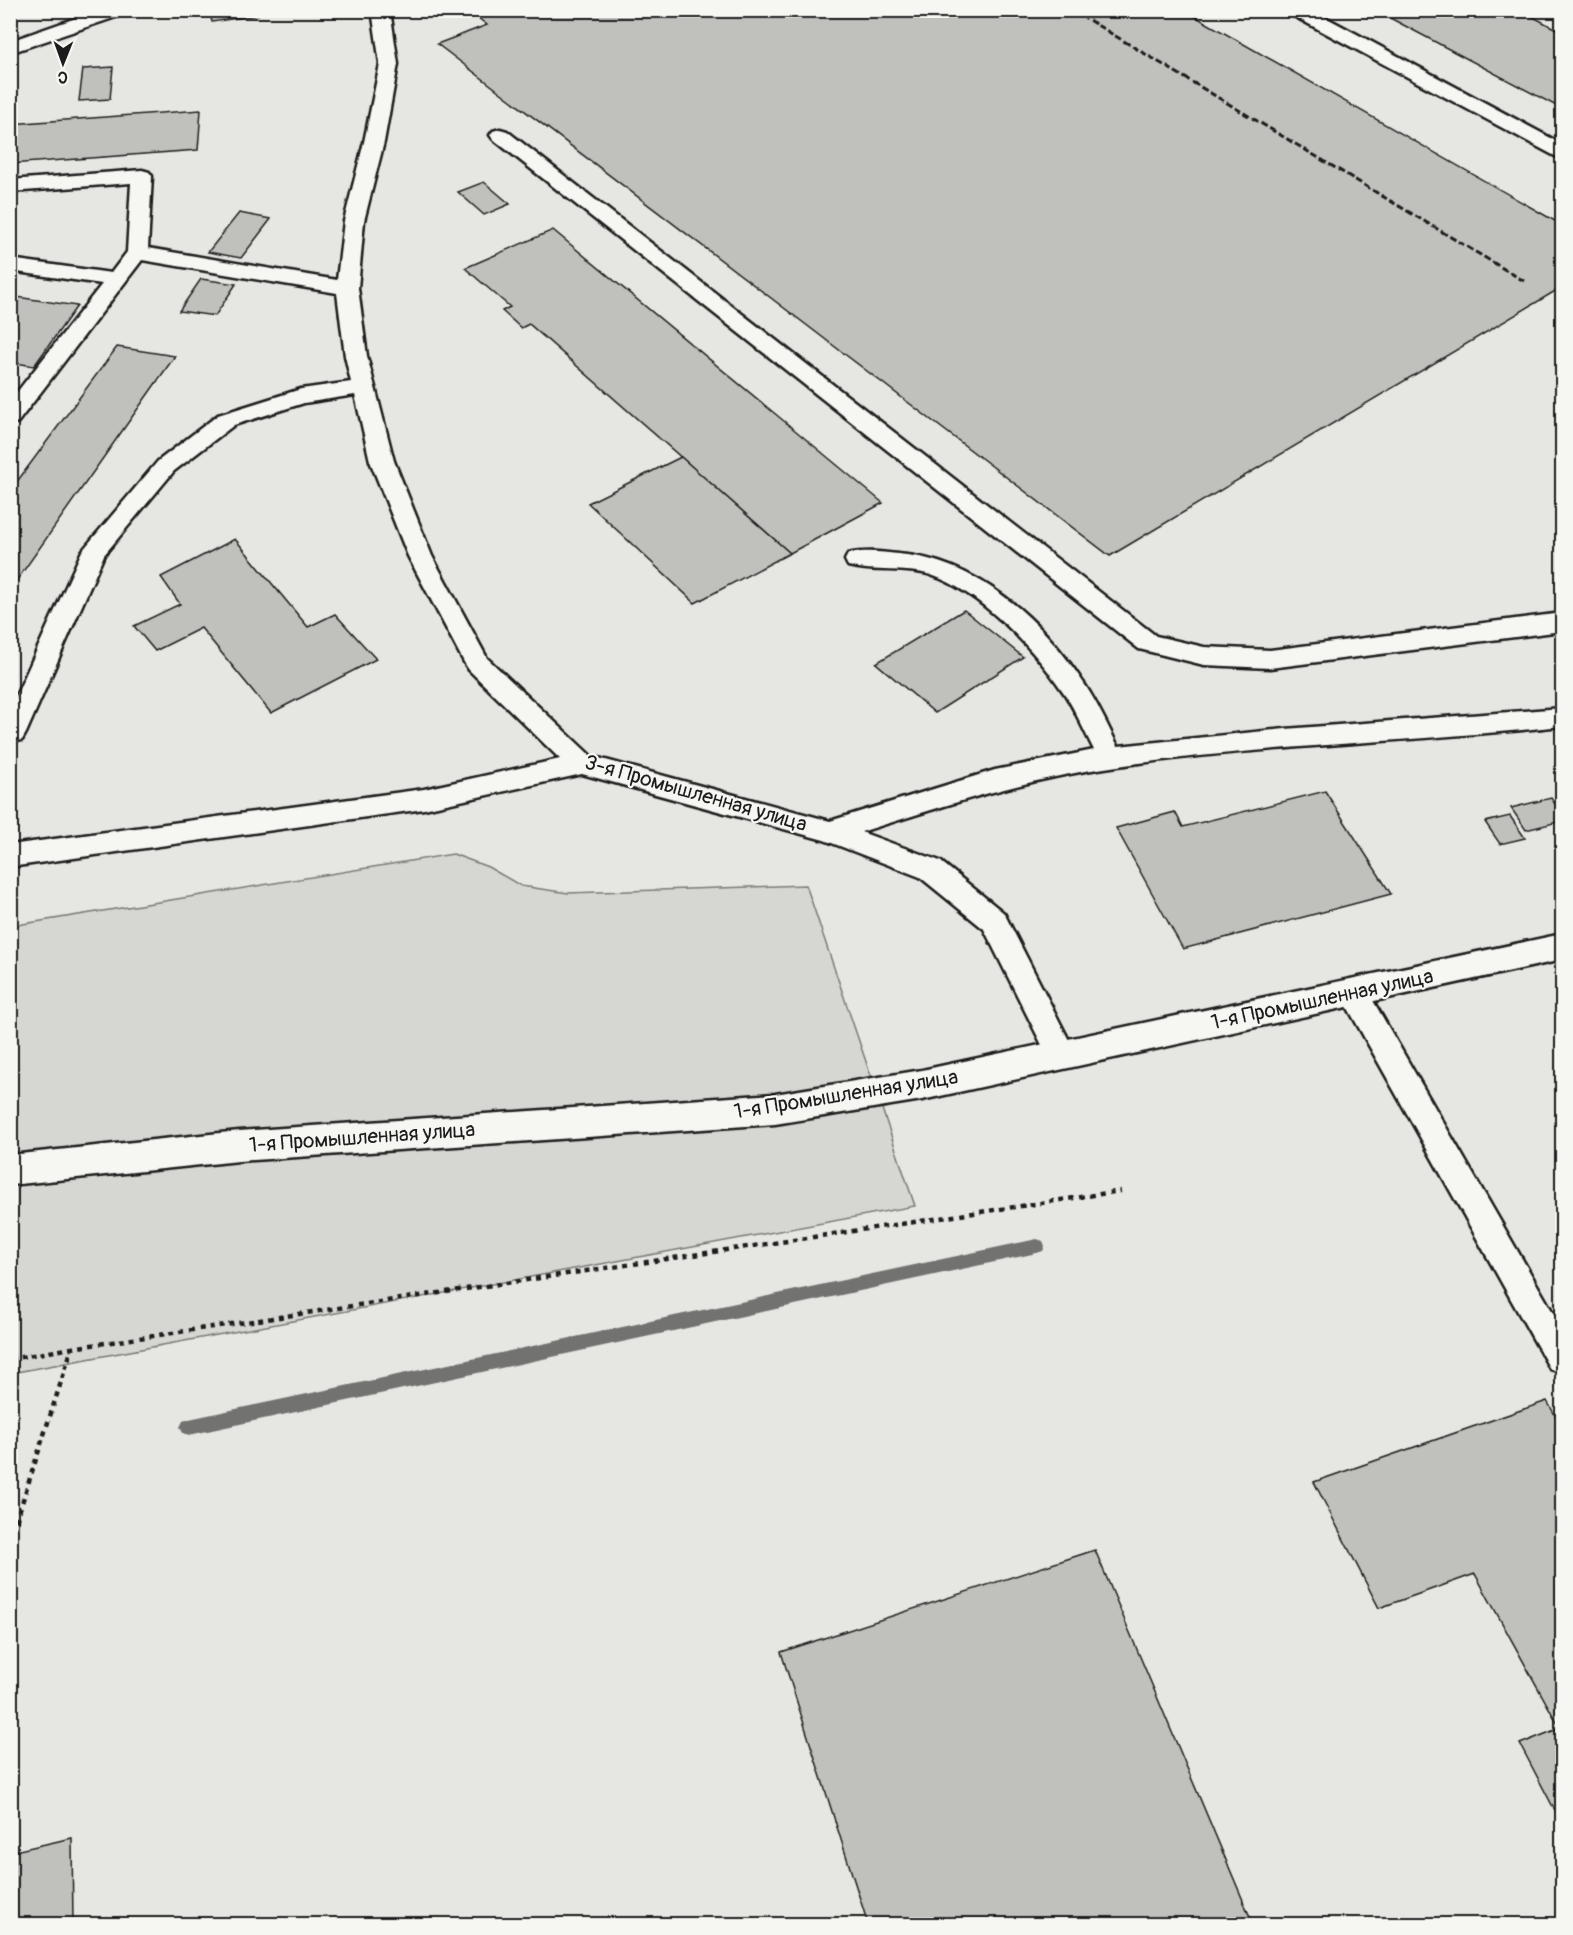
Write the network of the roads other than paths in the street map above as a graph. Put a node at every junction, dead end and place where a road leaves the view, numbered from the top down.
1 (118, 10) edge
2 (381, 10) edge
3 (1297, 10) edge
4 (10, 47) edge
5 (500, 135) dead end
6 (1563, 152) edge
7 (10, 186) edge
8 (137, 253) junction
9 (10, 265) edge
10 (117, 280) junction
11 (347, 288) junction
12 (363, 387) junction
13 (10, 417) edge
14 (857, 560) dead end
15 (1563, 622) edge
16 (1563, 717) edge
17 (14, 733) dead end
18 (1110, 757) junction
19 (582, 764) junction
20 (830, 831) junction
21 (10, 856) edge
22 (1563, 947) edge
23 (1354, 993) junction
24 (1061, 1054) junction
25 (10, 1170) edge
26 (1563, 1358) edge

1 - 4 lane
2 - 11 lane, 3-я Промышленная улица
3 - 6 lane
5 - 15 lane
7 - 8 lane
8 - 10 lane
8 - 11 lane
9 - 10 lane
10 - 13 lane
11 - 12 lane, 3-я Промышленная улица
12 - 17 lane
12 - 19 lane, 3-я Промышленная улица
14 - 18 lane
16 - 18 lane
18 - 20 lane
19 - 20 lane, 3-я Промышленная улица
19 - 21 lane
20 - 24 lane, 3-я Промышленная улица
22 - 23 main road, 1-я Промышленная улица
23 - 24 main road, 1-я Промышленная улица
23 - 26 lane
24 - 25 main road, 1-я Промышленная улица

